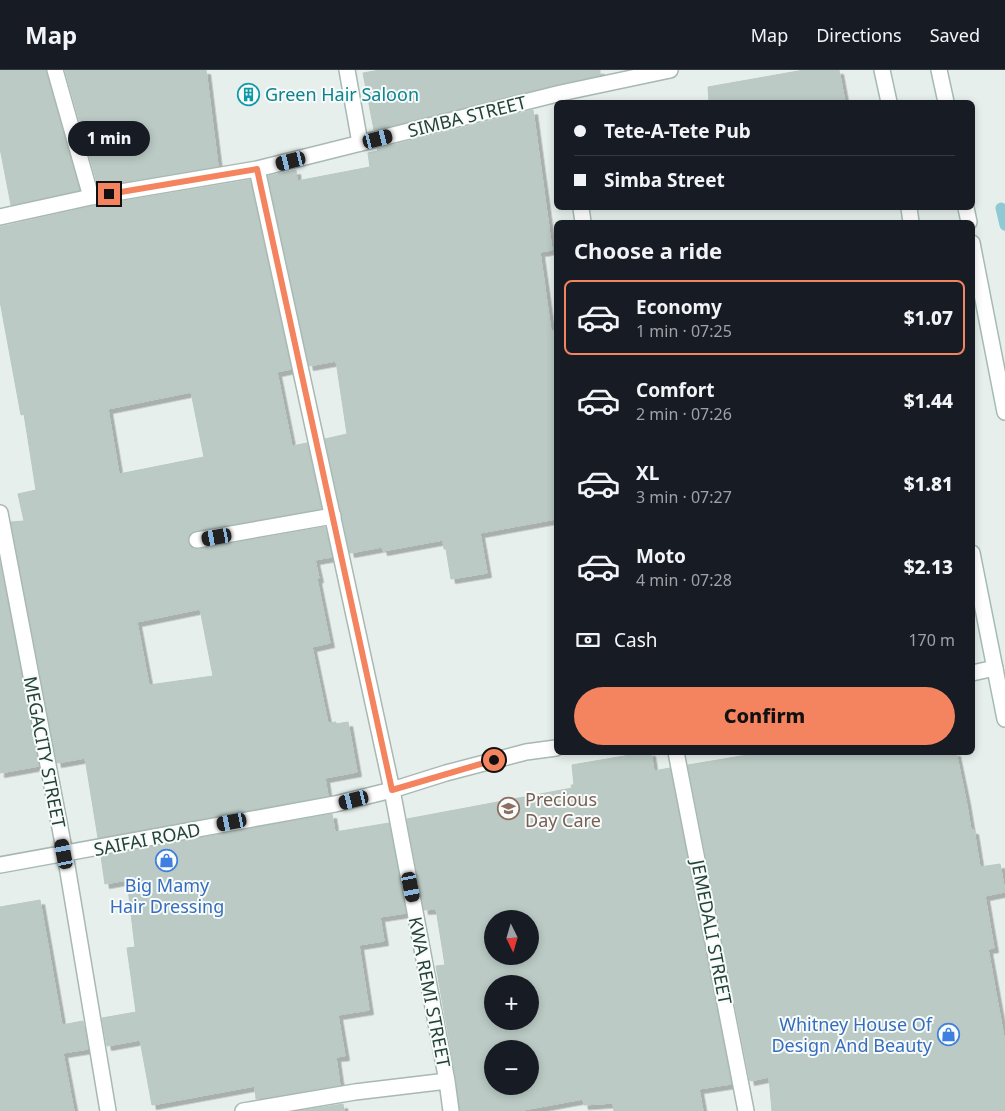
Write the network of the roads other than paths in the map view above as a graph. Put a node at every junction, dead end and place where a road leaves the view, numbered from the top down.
1 (55, 70) edge
2 (347, 70) edge
3 (670, 70) edge
4 (882, 70) edge
5 (939, 70) edge
6 (561, 98) edge
7 (889, 100) edge
8 (946, 100) edge
9 (360, 143) junction
10 (257, 169) junction
11 (91, 197) junction
12 (0, 217) edge
13 (975, 258) edge
14 (1005, 412) edge
15 (0, 513) edge
16 (333, 516) junction
17 (198, 540) dead end
18 (4, 552) edge
19 (975, 569) edge
20 (995, 668) junction
21 (975, 671) edge
22 (1005, 719) edge
23 (554, 748) edge
24 (677, 755) edge
25 (392, 790) junction
26 (64, 854) junction
27 (0, 866) edge
28 (447, 1082) junction
29 (108, 1111) edge
30 (243, 1111) edge
31 (451, 1111) edge
32 (746, 1111) edge

1 - 11 street
2 - 9 street
3 - 6 street, SIMBA STREET
4 - 7 street
5 - 8 street
6 - 9 street, SIMBA STREET
9 - 10 street, SIMBA STREET
10 - 11 street, SIMBA STREET
10 - 16 street, KWA REMI STREET
11 - 12 street, SIMBA STREET
13 - 14 street
15 - 18 street, MEGACITY STREET
16 - 17 street
16 - 25 street, KWA REMI STREET
18 - 26 street, MEGACITY STREET
19 - 20 street
20 - 21 street
20 - 22 street
23 - 25 street, SAIFAI ROAD
24 - 32 street, JEMEDALI STREET
25 - 26 street, SAIFAI ROAD
25 - 28 street, KWA REMI STREET
26 - 27 street, SAIFAI ROAD
26 - 29 street, MEGACITY STREET
28 - 30 street
28 - 31 street, KWA REMI STREET

